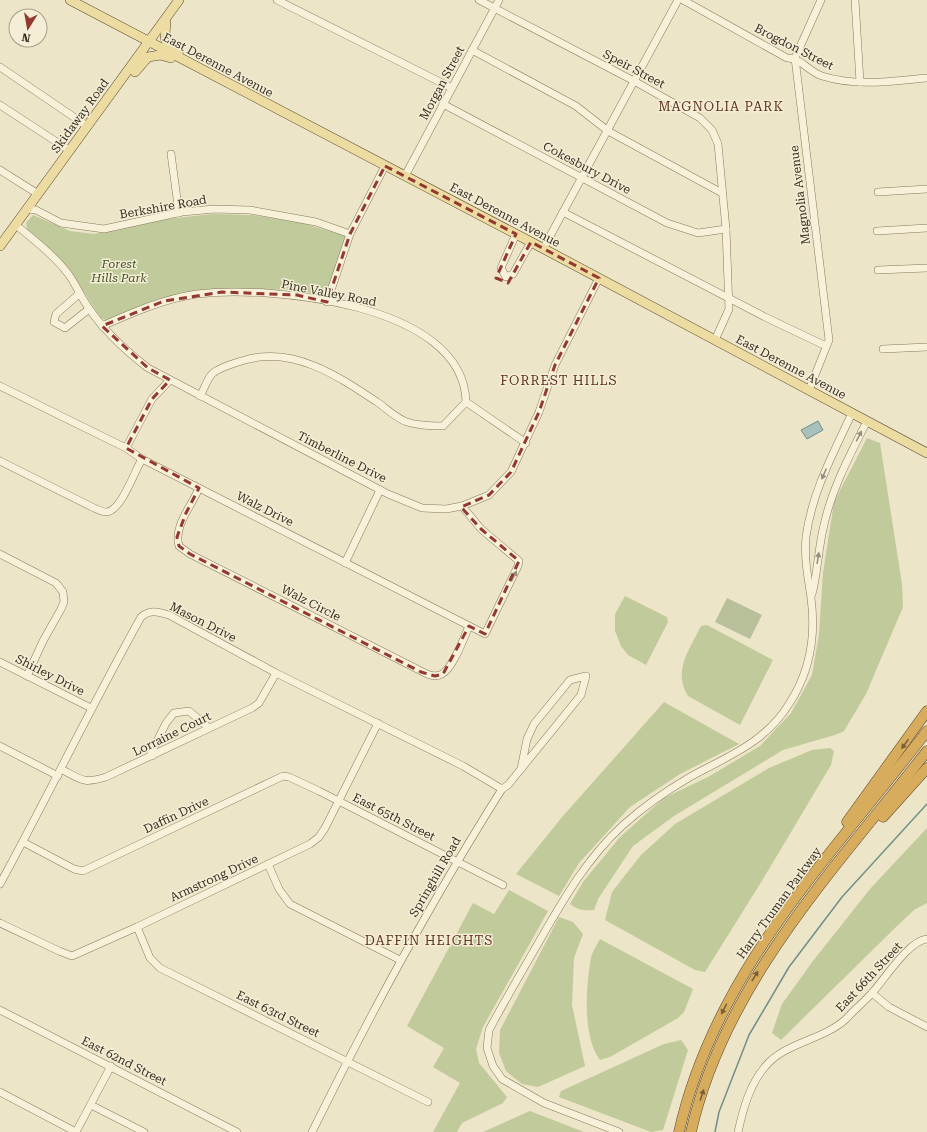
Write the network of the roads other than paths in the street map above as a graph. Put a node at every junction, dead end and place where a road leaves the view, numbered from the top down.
1 (70, 0) edge
2 (179, 0) edge
3 (277, 0) edge
4 (479, 0) edge
5 (499, 0) edge
6 (678, 0) edge
7 (683, 0) edge
8 (821, 0) edge
9 (855, 0) edge
10 (495, 8) junction
11 (166, 19) junction
12 (149, 42) junction
13 (472, 50) junction
14 (795, 58) junction
15 (186, 62) junction
16 (0, 67) edge
17 (927, 78) edge
18 (634, 81) junction
19 (860, 82) junction
20 (452, 88) junction
21 (111, 94) junction
22 (0, 104) edge
23 (443, 104) junction
24 (87, 126) junction
25 (608, 131) junction
26 (70, 150) junction
27 (171, 154) dead end
28 (385, 166) junction
29 (0, 170) edge
30 (405, 176) junction
31 (582, 178) junction
32 (927, 189) edge
33 (878, 192) dead end
34 (722, 193) junction
35 (38, 194) junction
36 (28, 209) junction
37 (563, 212) junction
38 (179, 213) junction
39 (16, 224) junction
40 (927, 228) edge
41 (726, 229) junction
42 (877, 231) dead end
43 (350, 234) junction
44 (516, 234) junction
45 (531, 242) junction
46 (0, 246) edge
47 (543, 248) junction
48 (927, 268) edge
49 (878, 270) dead end
50 (599, 278) junction
51 (79, 294) junction
52 (729, 297) junction
53 (328, 302) junction
54 (89, 309) junction
55 (102, 326) junction
56 (715, 340) junction
57 (826, 346) junction
58 (927, 347) edge
59 (883, 349) dead end
60 (170, 380) junction
61 (0, 386) edge
62 (809, 390) junction
63 (200, 396) junction
64 (466, 402) junction
65 (852, 413) junction
66 (867, 421) junction
67 (526, 443) junction
68 (126, 448) junction
69 (927, 453) edge
70 (142, 459) junction
71 (0, 461) edge
72 (199, 488) junction
73 (380, 490) junction
74 (462, 506) junction
75 (0, 554) edge
76 (345, 562) junction
77 (811, 596) junction
78 (469, 626) junction
79 (0, 662) edge
80 (276, 673) junction
81 (27, 676) junction
82 (91, 708) junction
83 (927, 712) edge
84 (378, 723) junction
85 (208, 728) junction
86 (927, 731) edge
87 (0, 746) edge
88 (927, 751) edge
89 (152, 756) junction
90 (927, 768) edge
91 (62, 769) junction
92 (521, 769) junction
93 (58, 776) junction
94 (502, 789) junction
95 (339, 801) junction
96 (23, 842) junction
97 (457, 860) junction
98 (268, 864) junction
99 (830, 874) junction
100 (0, 884) edge
101 (503, 885) dead end
102 (0, 923) edge
103 (137, 927) junction
104 (927, 939) edge
105 (400, 960) junction
106 (742, 975) junction
107 (872, 993) junction
108 (1, 1012) edge
109 (927, 1027) edge
110 (348, 1060) junction
111 (111, 1066) junction
112 (0, 1092) edge
113 (428, 1102) dead end
114 (91, 1105) junction
115 (76, 1132) edge
116 (144, 1132) edge
117 (237, 1132) edge
118 (312, 1132) edge
119 (619, 1132) edge
120 (679, 1132) edge
121 (691, 1132) edge
122 (738, 1132) edge

1 - 12 main road, East Derenne Avenue
2 - 11 main road, Skidaway Road
3 - 20 street
4 - 10 street, Speir Street
5 - 10 street, Morgan Street
6 - 18 street
7 - 14 street, Brogdon Street
8 - 14 street
9 - 19 street
10 - 13 street, Morgan Street
10 - 18 street, Speir Street
11 - 12 main road, Skidaway Road
11 - 15 main road
12 - 15 main road, East Derenne Avenue
12 - 21 main road, Skidaway Road
13 - 20 street, Morgan Street
13 - 25 street
14 - 19 street, Brogdon Street
14 - 57 street, Magnolia Avenue
15 - 21 main road
15 - 28 main road, East Derenne Avenue
16 - 24 street
17 - 19 street, Brogdon Street
18 - 25 street
18 - 34 street, Speir Street
20 - 23 street, Morgan Street
21 - 24 main road, Skidaway Road
22 - 26 street
23 - 30 street, Morgan Street
23 - 31 street, Cokesbury Drive
24 - 26 main road, Skidaway Road
25 - 31 street
25 - 34 street
26 - 35 main road, Skidaway Road
27 - 38 street
28 - 30 main road, East Derenne Avenue
28 - 43 street
29 - 35 street
30 - 44 main road, East Derenne Avenue
31 - 37 street
31 - 41 street, Cokesbury Drive
32 - 33 street
34 - 41 street, Speir Street
35 - 36 main road, Skidaway Road
36 - 38 street, Berkshire Road
36 - 39 main road, Skidaway Road
37 - 47 street
37 - 52 street
38 - 43 street, Berkshire Road
39 - 46 main road, Skidaway Road
39 - 51 street, Timberline Drive
40 - 42 street
41 - 52 street, Speir Street
43 - 53 street
44 - 45 main road, East Derenne Avenue
44 - 45 street
45 - 47 main road, East Derenne Avenue
47 - 50 main road, East Derenne Avenue
48 - 49 street
50 - 56 main road, East Derenne Avenue
50 - 67 street, Timberline Drive
51 - 54 street, Timberline Drive
51 - 54 street
52 - 56 street, Speir Street
52 - 57 street
53 - 55 street, Pine Valley Road
53 - 64 street, Pine Valley Road
54 - 55 street, Timberline Drive
55 - 60 street, Timberline Drive
56 - 62 main road, East Derenne Avenue
57 - 62 street, Magnolia Avenue
58 - 59 street
60 - 63 street, Timberline Drive
60 - 68 street
61 - 68 street, Walz Drive
62 - 65 main road, East Derenne Avenue
63 - 64 street
63 - 73 street, Timberline Drive
64 - 67 street
65 - 66 main road, East Derenne Avenue
65 -> 77 street
66 - 69 main road, East Derenne Avenue
77 -> 66 street
67 - 74 street, Timberline Drive
68 - 70 street, Walz Drive
70 - 71 street
70 - 72 street, Walz Drive
72 - 76 street, Walz Drive
72 - 78 street, Walz Circle
73 - 74 street, Timberline Drive
73 - 76 street
78 -> 74 street, Walz Drive
75 - 81 street
76 - 78 street, Walz Drive
77 - 119 street
79 - 81 street, Shirley Drive
80 - 82 street, Mason Drive
80 - 84 street, Mason Drive
80 - 85 street, Lorraine Court
81 - 82 street, Shirley Drive
82 - 91 street, Mason Drive
83 -> 106 highway
84 - 94 street, Mason Drive
84 - 95 street, Armstrong Drive
85 - 89 street, Lorraine Court
85 - 89 street
86 - 106 highway, Harry Truman Parkway
87 - 93 street
88 - 99 highway, Harry Truman Parkway
89 - 91 street, Lorraine Court
90 - 99 highway
91 - 93 street, Mason Drive
92 - 92 street, Springhill Road
92 - 94 street, Springhill Road
93 - 96 street, Mason Drive
94 - 97 street, Springhill Road
95 - 96 street, Daffin Drive
95 - 97 street, East 65th Street
95 - 98 street, Armstrong Drive
96 - 100 street, Mason Drive
97 - 101 street, East 65th Street
97 - 105 street, Springhill Road
98 - 103 street, Armstrong Drive
98 - 105 street
121 -> 99 highway, Harry Truman Parkway
102 - 103 street, Armstrong Drive
103 - 110 street, East 63rd Street
104 - 107 street, East 66th Street
105 - 110 street, Springhill Road
106 -> 120 highway, Harry Truman Parkway
107 - 109 street
107 - 122 street, East 66th Street
108 - 111 street, East 62nd Street
110 - 113 street, East 63rd Street
110 - 118 street, Springhill Road
111 - 114 street
111 - 117 street, East 62nd Street
112 - 115 street
114 - 115 street
114 - 116 street

